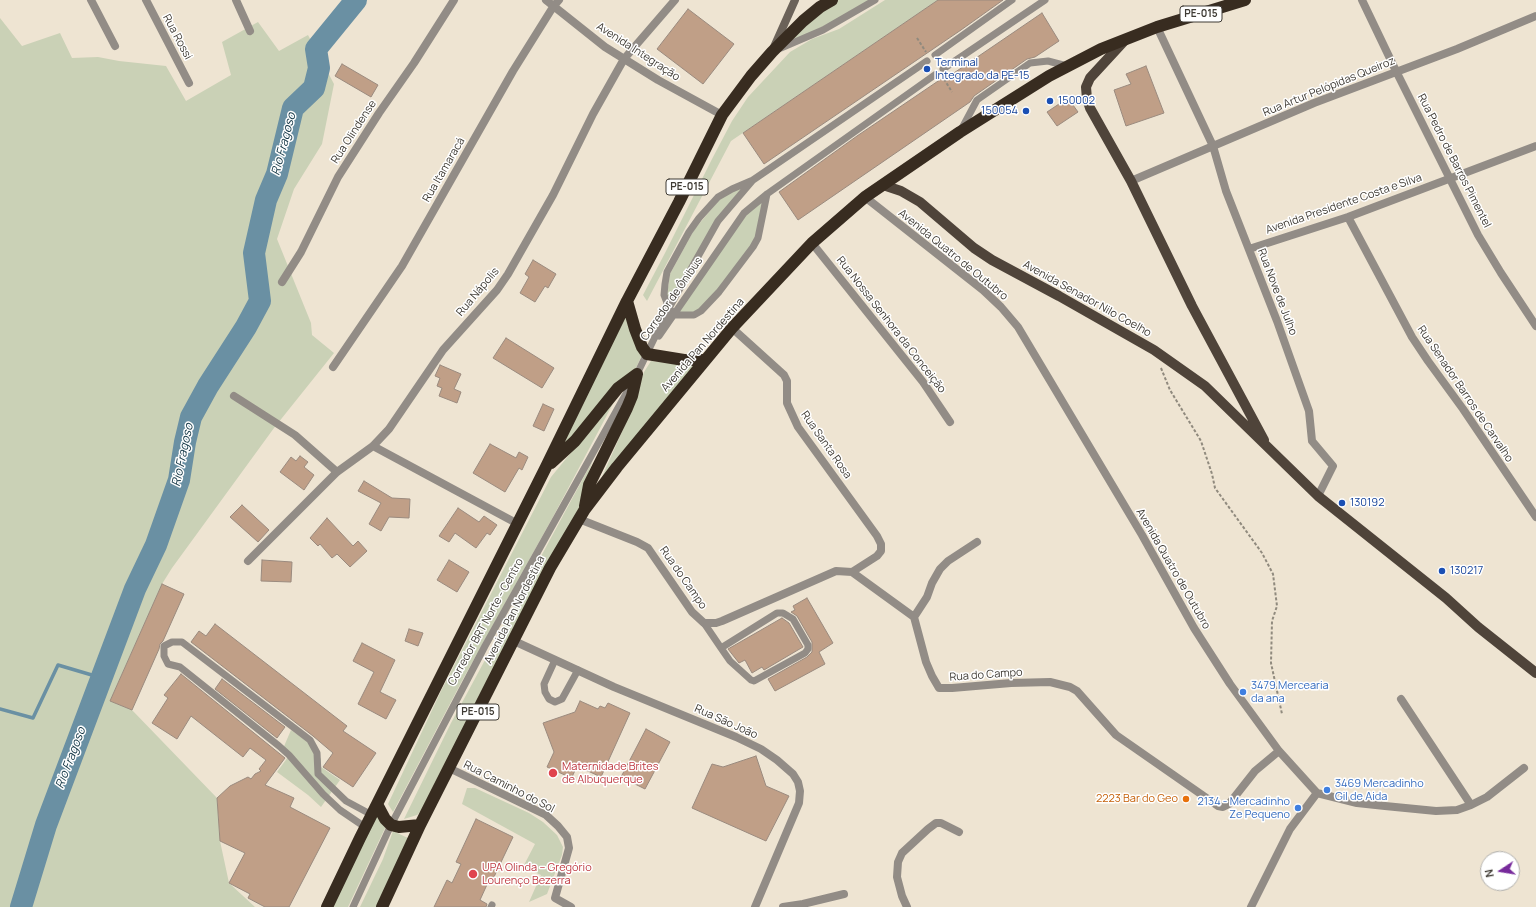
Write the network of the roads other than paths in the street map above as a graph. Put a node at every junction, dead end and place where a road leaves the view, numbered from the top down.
1 (91, 0) edge
2 (146, 0) edge
3 (236, 0) edge
4 (454, 0) edge
5 (546, 0) edge
6 (675, 0) edge
7 (795, 0) edge
8 (832, 0) edge
9 (875, 0) edge
10 (1012, 0) edge
11 (1045, 0) edge
12 (1244, 0) edge
13 (1362, 0) edge
14 (556, 3) edge
15 (1536, 16) edge
16 (1158, 28) junction
17 (250, 31) dead end
18 (1125, 40) junction
19 (115, 46) dead end
20 (772, 52) junction
21 (934, 55) dead end
22 (624, 59) junction
23 (927, 61) dead end
24 (1068, 66) junction
25 (943, 69) dead end
26 (1396, 71) junction
27 (936, 74) dead end
28 (189, 84) dead end
29 (722, 115) junction
30 (960, 132) junction
31 (1213, 146) junction
32 (1536, 146) edge
33 (1450, 178) junction
34 (753, 180) junction
35 (1131, 181) junction
36 (883, 185) junction
37 (767, 194) junction
38 (865, 198) junction
39 (1348, 217) junction
40 (812, 244) junction
41 (1248, 249) junction
42 (282, 282) dead end
43 (627, 301) junction
44 (669, 308) junction
45 (675, 315) junction
46 (1536, 326) edge
47 (732, 328) junction
48 (647, 353) junction
49 (705, 360) junction
50 (333, 367) dead end
51 (637, 374) junction
52 (234, 396) dead end
53 (950, 422) dead end
54 (373, 446) junction
55 (1269, 448) junction
56 (546, 467) junction
57 (337, 472) junction
58 (1318, 496) junction
59 (582, 514) junction
60 (1536, 517) edge
61 (518, 524) junction
62 (977, 542) dead end
63 (248, 561) dead end
64 (852, 572) junction
65 (914, 617) junction
66 (704, 623) junction
67 (514, 641) junction
68 (721, 648) junction
69 (555, 660) junction
70 (578, 670) junction
71 (1536, 673) edge
72 (1401, 698) dead end
73 (1279, 751) junction
74 (449, 768) junction
75 (1524, 768) dead end
76 (1318, 793) junction
77 (377, 804) junction
78 (1471, 805) junction
79 (372, 815) junction
80 (392, 825) junction
81 (420, 825) junction
82 (365, 827) junction
83 (959, 832) dead end
84 (844, 894) dead end
85 (555, 898) junction
86 (327, 907) edge
87 (352, 907) edge
88 (382, 907) edge
89 (554, 907) edge
90 (571, 907) edge
91 (755, 907) edge
92 (784, 907) edge
93 (907, 907) edge
94 (1251, 907) edge

1 - 19 street
2 - 28 street, Rua Rossi
3 - 17 street
4 - 42 street, Rua Olindense
5 - 14 street, Avenida Integração
6 - 22 street, Rua Nápolis
7 - 20 main road
8 - 20 highway, PE-015
9 - 20 lane
10 - 21 lane
11 - 25 lane
12 - 16 highway, Avenida Pan Nordestina / PE-015
13 - 26 street, Rua Pedro de Barros Pimentel
14 - 22 street, Avenida Integração
14 - 50 street, Rua Itamaracá
15 - 26 street, Rua Artur Pelópidas Queiroz
16 - 18 highway, Avenida Pan Nordestina / PE-015
16 - 31 street, Rua Nove de Julho
18 - 24 highway, Avenida Pan Nordestina / PE-015
18 - 35 main road, Avenida Senador Nilo Coelho
20 - 29 highway, PE-015
22 - 29 street, Avenida Integração
22 - 54 street, Rua Nápolis
23 - 34 lane
24 - 30 highway, Avenida Pan Nordestina / PE-015
24 - 30 lane
26 - 31 street, Rua Artur Pelópidas Queiroz
26 - 33 street, Rua Pedro de Barros Pimentel
27 - 37 lane
29 - 43 highway, PE-015
30 - 36 highway, Avenida Pan Nordestina / PE-015
31 - 35 street, Rua Artur Pelópidas Queiroz
31 - 41 street, Rua Nove de Julho
32 - 33 street, Avenida Presidente Costa e Silva
33 - 39 street, Avenida Presidente Costa e Silva
33 - 46 street, Rua Pedro de Barros Pimentel
34 - 44 lane, Corredor de Ônibus
34 - 44 lane
35 - 55 main road, Avenida Senador Nilo Coelho
36 - 38 highway, Avenida Pan Nordestina / PE-015
36 - 55 main road, Avenida Senador Nilo Coelho
37 - 45 lane, Corredor de Ônibus
37 - 45 lane
38 - 40 highway, Avenida Pan Nordestina / PE-015
38 - 73 street, Avenida Quatro de Outubro
39 - 41 street, Avenida Presidente Costa e Silva
39 - 60 street, Rua Senador Barros de Carvalho
40 - 47 highway, Avenida Pan Nordestina / PE-015
40 - 53 street, Rua Nossa Senhora da Conceição
41 - 58 street, Rua Nove de Julho
43 - 48 highway
43 - 56 highway, PE-015
44 - 45 lane
44 - 48 lane, Corredor de Ônibus
45 - 48 lane, Corredor de Ônibus
47 - 49 highway, Avenida Pan Nordestina / PE-015
47 - 64 street, Rua Santa Rosa
48 - 49 highway
48 - 51 lane, Corredor BRT Norte - Centro
49 - 59 highway, Avenida Pan Nordestina / PE-015
51 - 56 highway
51 - 59 highway
51 - 80 lane, Corredor BRT Norte - Centro
52 - 57 street
54 - 57 street, Rua Nápolis
54 - 61 street
55 - 58 main road, Avenida Senador Nilo Coelho
56 - 61 highway, PE-015
57 - 63 street, Rua Nápolis
58 - 71 main road, Avenida Senador Nilo Coelho
59 - 66 street, Rua do Campo
59 - 67 highway, Avenida Pan Nordestina / PE-015
61 - 77 highway, PE-015
62 - 65 street
64 - 65 street
64 - 66 street, Rua do Campo
65 - 73 street, Rua do Campo
66 - 68 lane
67 - 69 street, Rua São João
67 - 74 highway, Avenida Pan Nordestina / PE-015
68 - 68 lane
69 - 70 street, Rua São João
69 - 70 lane
70 - 91 street, Rua São João
72 - 78 street
73 - 76 street, Avenida Quatro de Outubro
74 - 81 highway, Avenida Pan Nordestina / PE-015
74 - 85 street, Rua Caminho do Sol
75 - 78 street
76 - 78 street
76 - 94 street
77 - 79 highway, PE-015
77 - 80 highway
79 - 82 highway, PE-015
79 - 82 lane
80 - 81 highway
80 - 87 lane, Corredor BRT Norte - Centro
81 - 88 highway, Avenida Pan Nordestina / PE-015
82 - 86 highway, PE-015
83 - 93 street
84 - 92 street
85 - 89 street, Rua Caminho do Sol
85 - 90 street

